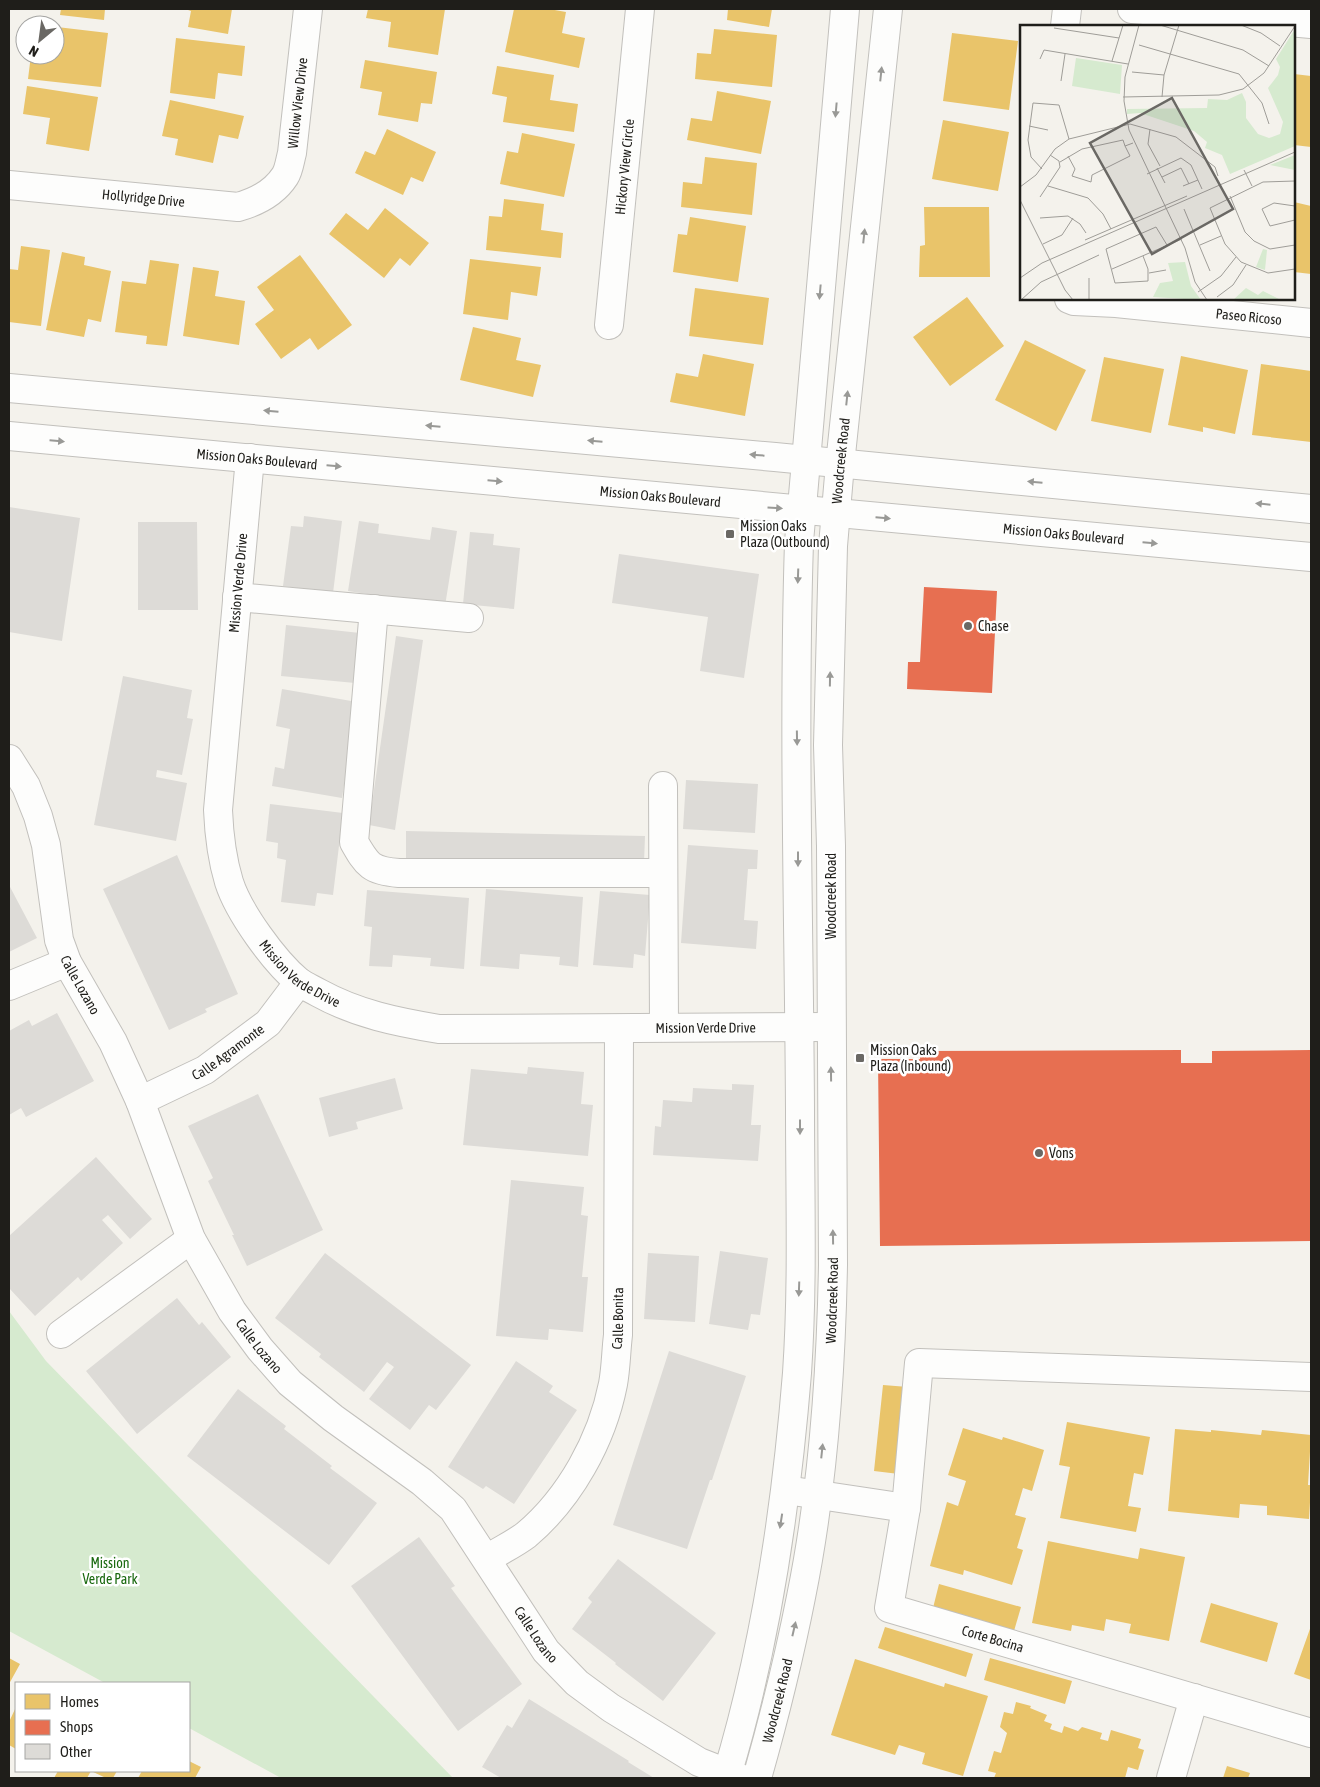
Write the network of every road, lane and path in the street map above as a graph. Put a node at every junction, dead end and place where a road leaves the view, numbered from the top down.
1 (308, 9) edge
2 (640, 9) edge
3 (845, 9) edge
4 (888, 9) edge
5 (1067, 9) edge
6 (1132, 9) edge
7 (1311, 24) edge
8 (1065, 25) edge
9 (9, 186) edge
10 (273, 190) joint
11 (1070, 300) edge
12 (1311, 324) edge
13 (609, 325) dead end
14 (9, 388) edge
15 (9, 436) edge
16 (250, 458) junction
17 (805, 460) junction
18 (840, 464) junction
19 (1311, 509) edge
20 (801, 510) junction
21 (835, 514) junction
22 (1311, 558) edge
23 (237, 597) junction
24 (374, 609) junction
25 (469, 618) dead end
26 (9, 760) edge
27 (663, 786) dead end
28 (662, 873) junction
29 (67, 962) junction
30 (299, 982) junction
31 (9, 986) edge
32 (831, 1026) junction
33 (800, 1027) junction
34 (664, 1028) junction
35 (619, 1029) junction
36 (140, 1100) junction
37 (191, 1239) junction
38 (61, 1334) dead end
39 (1311, 1377) edge
40 (786, 1490) junction
41 (817, 1494) junction
42 (906, 1508) junction
43 (486, 1559) junction
44 (1194, 1698) junction
45 (1311, 1733) edge
46 (731, 1777) edge
47 (757, 1778) edge
48 (1171, 1778) edge

1 - 10 street, Willow View Drive
2 - 13 street, Hickory View Circle
3 -> 17 street, Woodcreek Road
18 -> 4 street, Woodcreek Road
5 - 8 street
6 - 7 street
9 - 10 street, Hollyridge Drive
11 - 12 street, Paseo Ricoso
17 -> 14 street
15 -> 16 street, Mission Oaks Boulevard
16 -> 20 street, Mission Oaks Boulevard
16 - 23 street, Mission Verde Drive
17 - 18 street
17 - 20 street, Woodcreek Road
19 -> 18 street
18 - 21 street, Woodcreek Road
20 - 21 street, Mission Oaks Boulevard
20 -> 33 street, Woodcreek Road
21 -> 22 street, Mission Oaks Boulevard
32 -> 21 street, Woodcreek Road
23 - 24 street
23 - 30 street, Mission Verde Drive
24 - 25 street
24 - 28 street
26 - 29 street, Calle Lozano
27 - 28 street
28 - 34 street
29 - 31 street
29 - 36 street, Calle Lozano
30 - 35 street, Mission Verde Drive
30 - 36 street, Calle Agramonte
32 - 33 street, Mission Verde Drive
41 -> 32 street, Woodcreek Road
33 - 34 street, Mission Verde Drive
33 -> 40 street, Woodcreek Road
34 - 35 street, Mission Verde Drive
35 - 43 street, Calle Bonita
36 - 37 street, Calle Lozano
37 - 38 street
37 - 43 street, Calle Lozano
39 - 42 street
40 - 41 street
40 -> 46 street, Woodcreek Road
41 - 42 street
47 -> 41 street, Woodcreek Road
42 - 44 street, Corte Bocina
43 - 46 street, Calle Lozano
44 - 45 street, Corte Bocina
44 - 48 street

